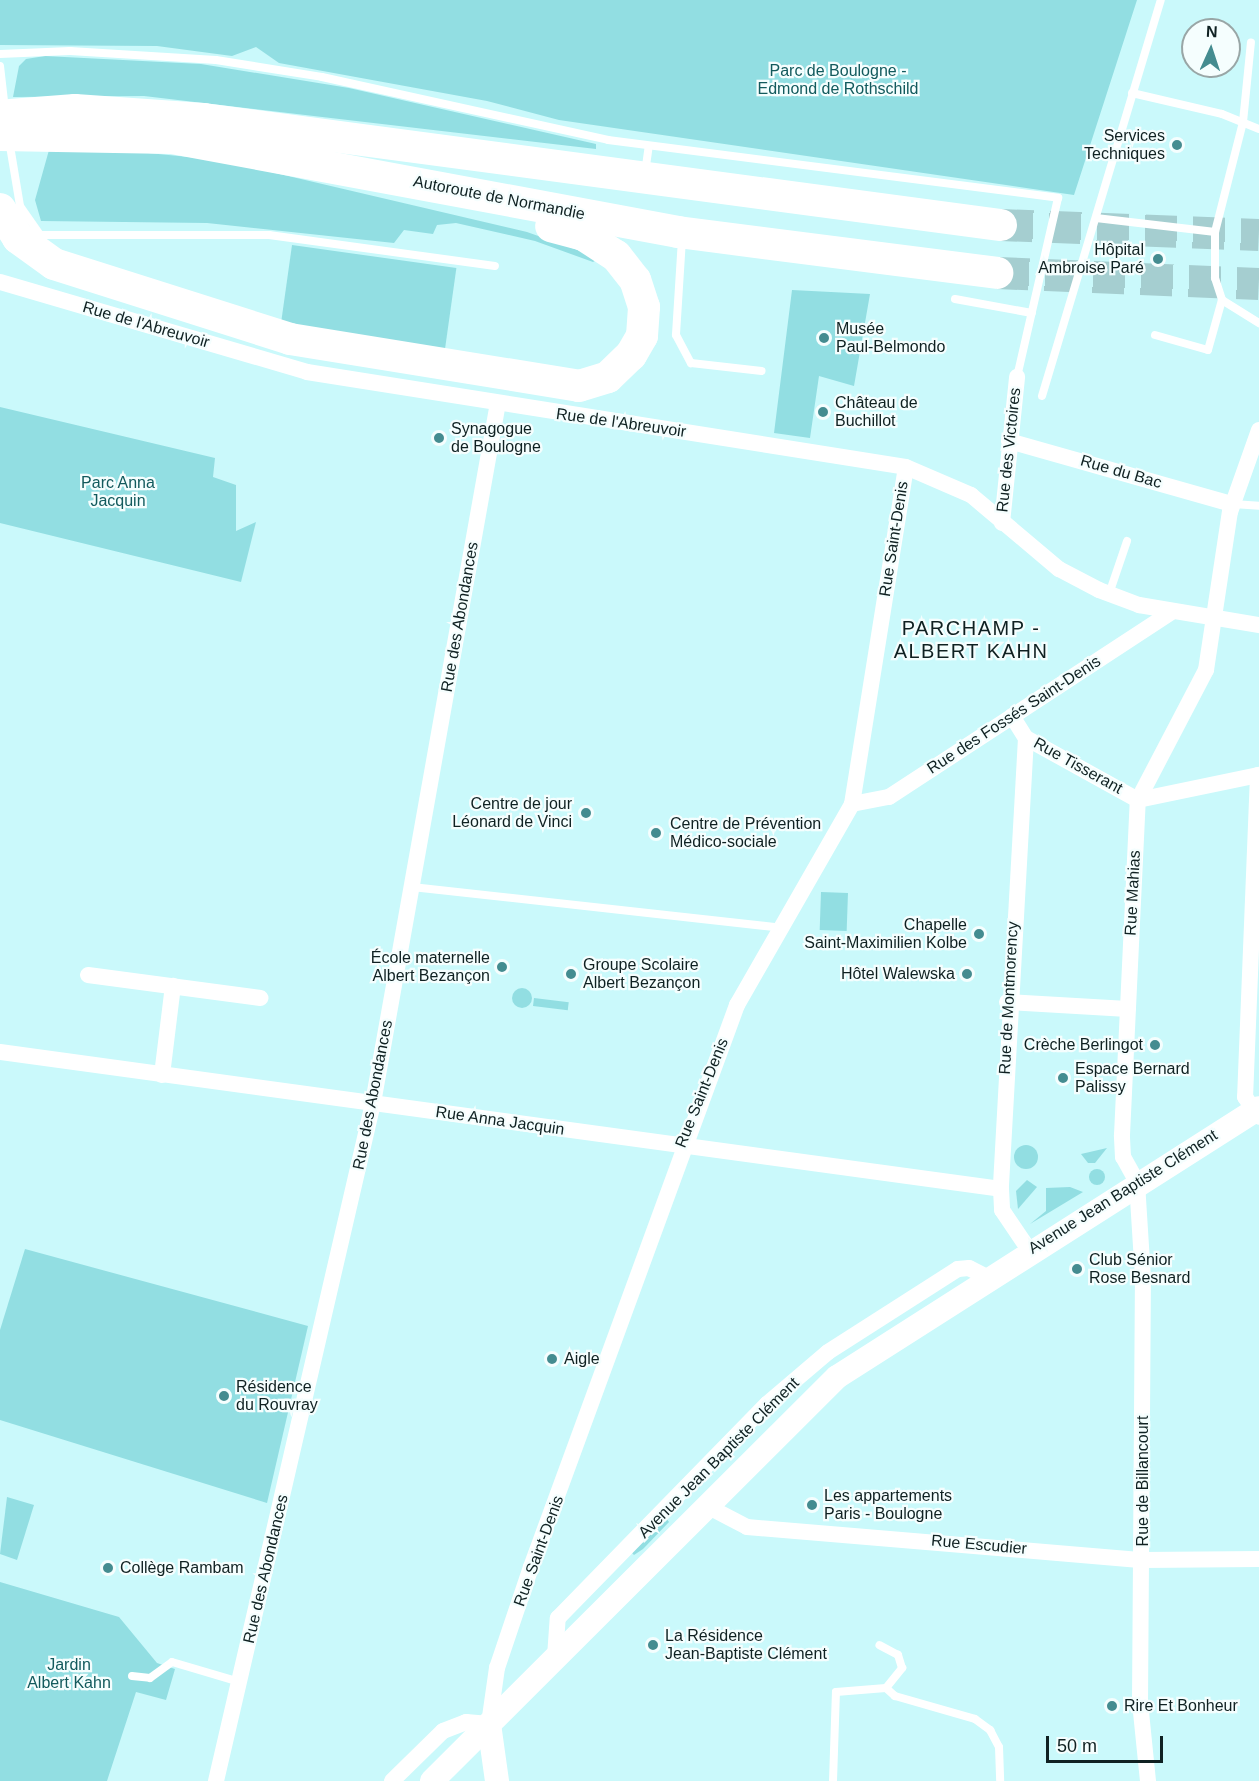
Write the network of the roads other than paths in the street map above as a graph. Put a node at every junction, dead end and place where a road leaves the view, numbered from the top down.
1 (1161, 0) edge
2 (1251, 42) dead end
3 (0, 54) edge
4 (0, 66) edge
5 (1132, 93) junction
6 (20, 120) edge
7 (1243, 122) junction
8 (1259, 129) edge
9 (0, 135) edge
10 (649, 146) junction
11 (644, 180) junction
12 (416, 183) junction
13 (0, 209) edge
14 (1096, 218) junction
15 (1001, 225) tunnel mouth
16 (1215, 232) junction
17 (682, 233) junction
18 (495, 267) dead end
19 (997, 273) tunnel mouth
20 (0, 282) edge
21 (955, 299) dead end
22 (1222, 300) junction
23 (1032, 313) junction
24 (1259, 323) edge
25 (1155, 335) dead end
26 (762, 371) dead end
27 (1017, 377) joint
28 (1042, 396) dead end
29 (498, 403) junction
30 (1259, 430) edge
31 (1009, 441) junction
32 (906, 467) junction
33 (1232, 504) junction
34 (1259, 506) edge
35 (1002, 523) junction
36 (1127, 541) dead end
37 (1109, 594) junction
38 (1172, 612) junction
39 (1214, 617) junction
40 (1259, 625) edge
41 (1012, 716) junction
42 (1026, 738) junction
43 (1258, 775) edge
44 (1138, 800) junction
45 (852, 804) junction
46 (412, 887) junction
47 (781, 928) junction
48 (88, 975) dead end
49 (173, 986) junction
50 (260, 998) dead end
51 (1007, 1002) junction
52 (1128, 1009) junction
53 (0, 1052) edge
54 (162, 1075) junction
55 (373, 1103) junction
56 (1258, 1112) edge
57 (681, 1146) junction
58 (1137, 1182) junction
59 (1000, 1189) junction
60 (1029, 1250) junction
61 (989, 1278) junction
62 (705, 1505) junction
63 (1259, 1559) edge
64 (1143, 1560) junction
65 (879, 1645) dead end
66 (555, 1657) junction
67 (132, 1676) dead end
68 (240, 1682) junction
69 (886, 1688) junction
70 (489, 1724) junction
71 (441, 1778) edge
72 (216, 1781) edge
73 (392, 1781) edge
74 (497, 1781) edge
75 (833, 1781) edge
76 (1000, 1781) edge
77 (1148, 1781) edge

1 - 5 lane
2 - 7 lane
3 - 10 lane
4 - 18 lane
5 - 7 lane
5 - 14 lane
6 - 9 highway, Autoroute de Normandie
6 - 11 highway, Autoroute de Normandie
6 - 12 highway, Autoroute de Normandie
7 - 8 lane
7 - 16 lane
10 - 11 lane
10 - 23 lane
11 - 15 highway, Autoroute de Normandie
12 - 13 highway
12 - 17 highway, Autoroute de Normandie
14 - 16 lane
14 - 28 lane
16 - 22 lane
17 - 19 highway, Autoroute de Normandie
17 - 26 lane
20 - 29 street, Rue de l'Abreuvoir
21 - 23 lane
22 - 24 lane
22 - 25 lane
23 - 27 lane
27 - 31 street, Rue des Victoires
29 - 32 street, Rue de l'Abreuvoir
29 - 46 street, Rue des Abondances
30 - 33 street, Rue Mahias
31 - 33 street, Rue du Bac
31 - 35 street, Rue des Victoires
32 - 35 street, Rue de l'Abreuvoir
32 - 45 street, Rue Saint-Denis
33 - 34 lane
33 - 39 street, Rue Mahias
35 - 37 street, Rue de l'Abreuvoir
36 - 37 lane
37 - 38 street, Rue de l'Abreuvoir
38 - 39 street, Rue de l'Abreuvoir
38 - 41 street, Rue des Fossés Saint-Denis
39 - 40 street, Rue de l'Abreuvoir
39 - 44 street, Rue Mahias
41 - 42 street, Rue Tisserant
41 - 45 street, Rue des Fossés Saint-Denis
42 - 44 street, Rue Tisserant
42 - 51 street, Rue de Montmorency
43 - 44 street, Rue Tisserant
43 - 56 street
44 - 52 street, Rue Mahias
45 - 47 street, Rue Saint-Denis
46 - 47 lane
46 - 55 street, Rue des Abondances
47 - 57 street, Rue Saint-Denis
48 - 49 street
49 - 50 street
49 - 54 street
51 - 52 street
51 - 59 street, Rue de Montmorency
52 - 58 street, Rue Mahias
53 - 54 street, Rue Anna Jacquin
54 - 55 street, Rue Anna Jacquin
55 - 57 street, Rue Anna Jacquin
55 - 68 street, Rue des Abondances
56 - 58 main road, Avenue Jean Baptiste Clément
57 - 59 street, Rue Anna Jacquin
57 - 70 street, Rue Saint-Denis
58 - 60 main road, Avenue Jean Baptiste Clément
58 - 64 street, Rue de Billancourt
59 - 60 street, Rue de Montmorency
60 - 61 main road, Avenue Jean Baptiste Clément
61 - 62 main road, Avenue Jean Baptiste Clément
61 - 66 street, Avenue Jean Baptiste Clément
62 - 64 street, Rue Escudier
62 - 66 main road, Avenue Jean Baptiste Clément
63 - 64 street, Rue Escudier
64 - 77 street, Rue de Billancourt
65 - 69 lane
66 - 70 main road, Avenue Jean Baptiste Clément
67 - 68 lane
68 - 72 street, Rue des Abondances
69 - 75 lane
69 - 76 lane
70 - 71 main road, Avenue Jean Baptiste Clément
70 - 73 street
70 - 74 main road

